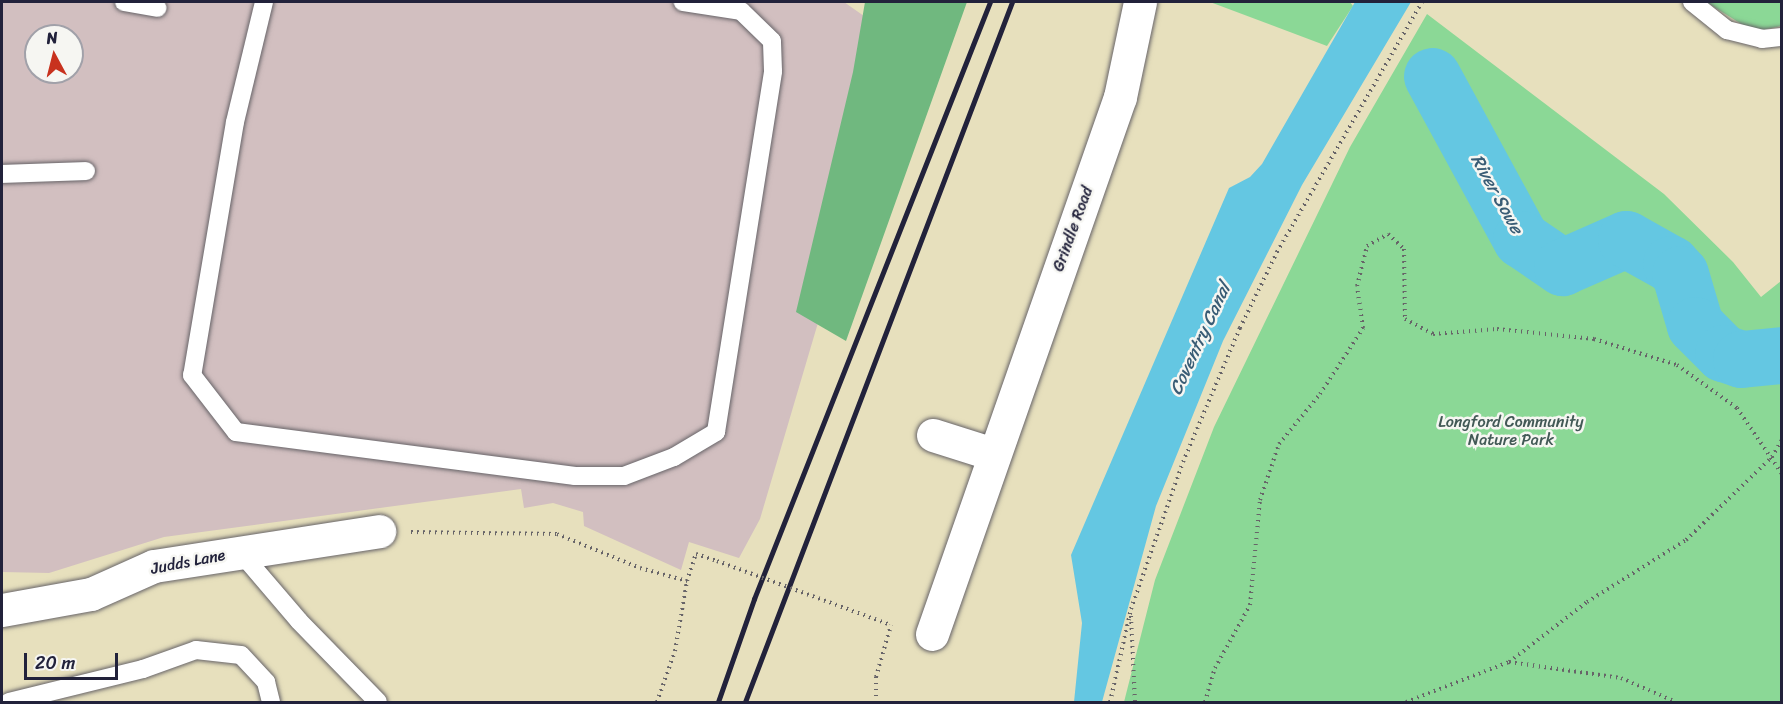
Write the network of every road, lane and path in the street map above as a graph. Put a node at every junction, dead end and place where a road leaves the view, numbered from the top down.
1 (124, 2) edge
2 (264, 2) edge
3 (683, 2) edge
4 (1140, 2) edge
5 (1422, 2) edge
6 (1692, 2) edge
7 (157, 8) dead end
8 (1782, 37) edge
9 (86, 171) dead end
10 (2, 174) edge
11 (933, 435) dead end
12 (1782, 440) edge
13 (993, 454) junction
14 (1772, 457) junction
15 (1782, 474) edge
16 (379, 531) joint
17 (241, 552) junction
18 (687, 582) junction
19 (1131, 609) junction
20 (2, 610) edge
21 (932, 634) dead end
22 (1509, 662) junction
23 (9, 702) edge
24 (271, 702) edge
25 (378, 702) edge
26 (657, 702) edge
27 (876, 702) edge
28 (1110, 702) edge
29 (1135, 702) edge
30 (1205, 702) edge
31 (1406, 702) edge
32 (1676, 702) edge

1 - 7 lane
2 - 3 lane
4 - 13 street, Grindle Road
5 - 19 path
6 - 8 lane
9 - 10 lane
11 - 13 street
12 - 14 path
13 - 21 street, Grindle Road
14 - 15 path
14 - 22 path
14 - 30 path
16 - 17 street, Judds Lane
16 - 18 path
17 - 20 street, Judds Lane
17 - 25 lane
18 - 26 path
18 - 27 path, bridge
19 - 28 path
19 - 29 path
22 - 31 path
22 - 32 path
23 - 24 lane

